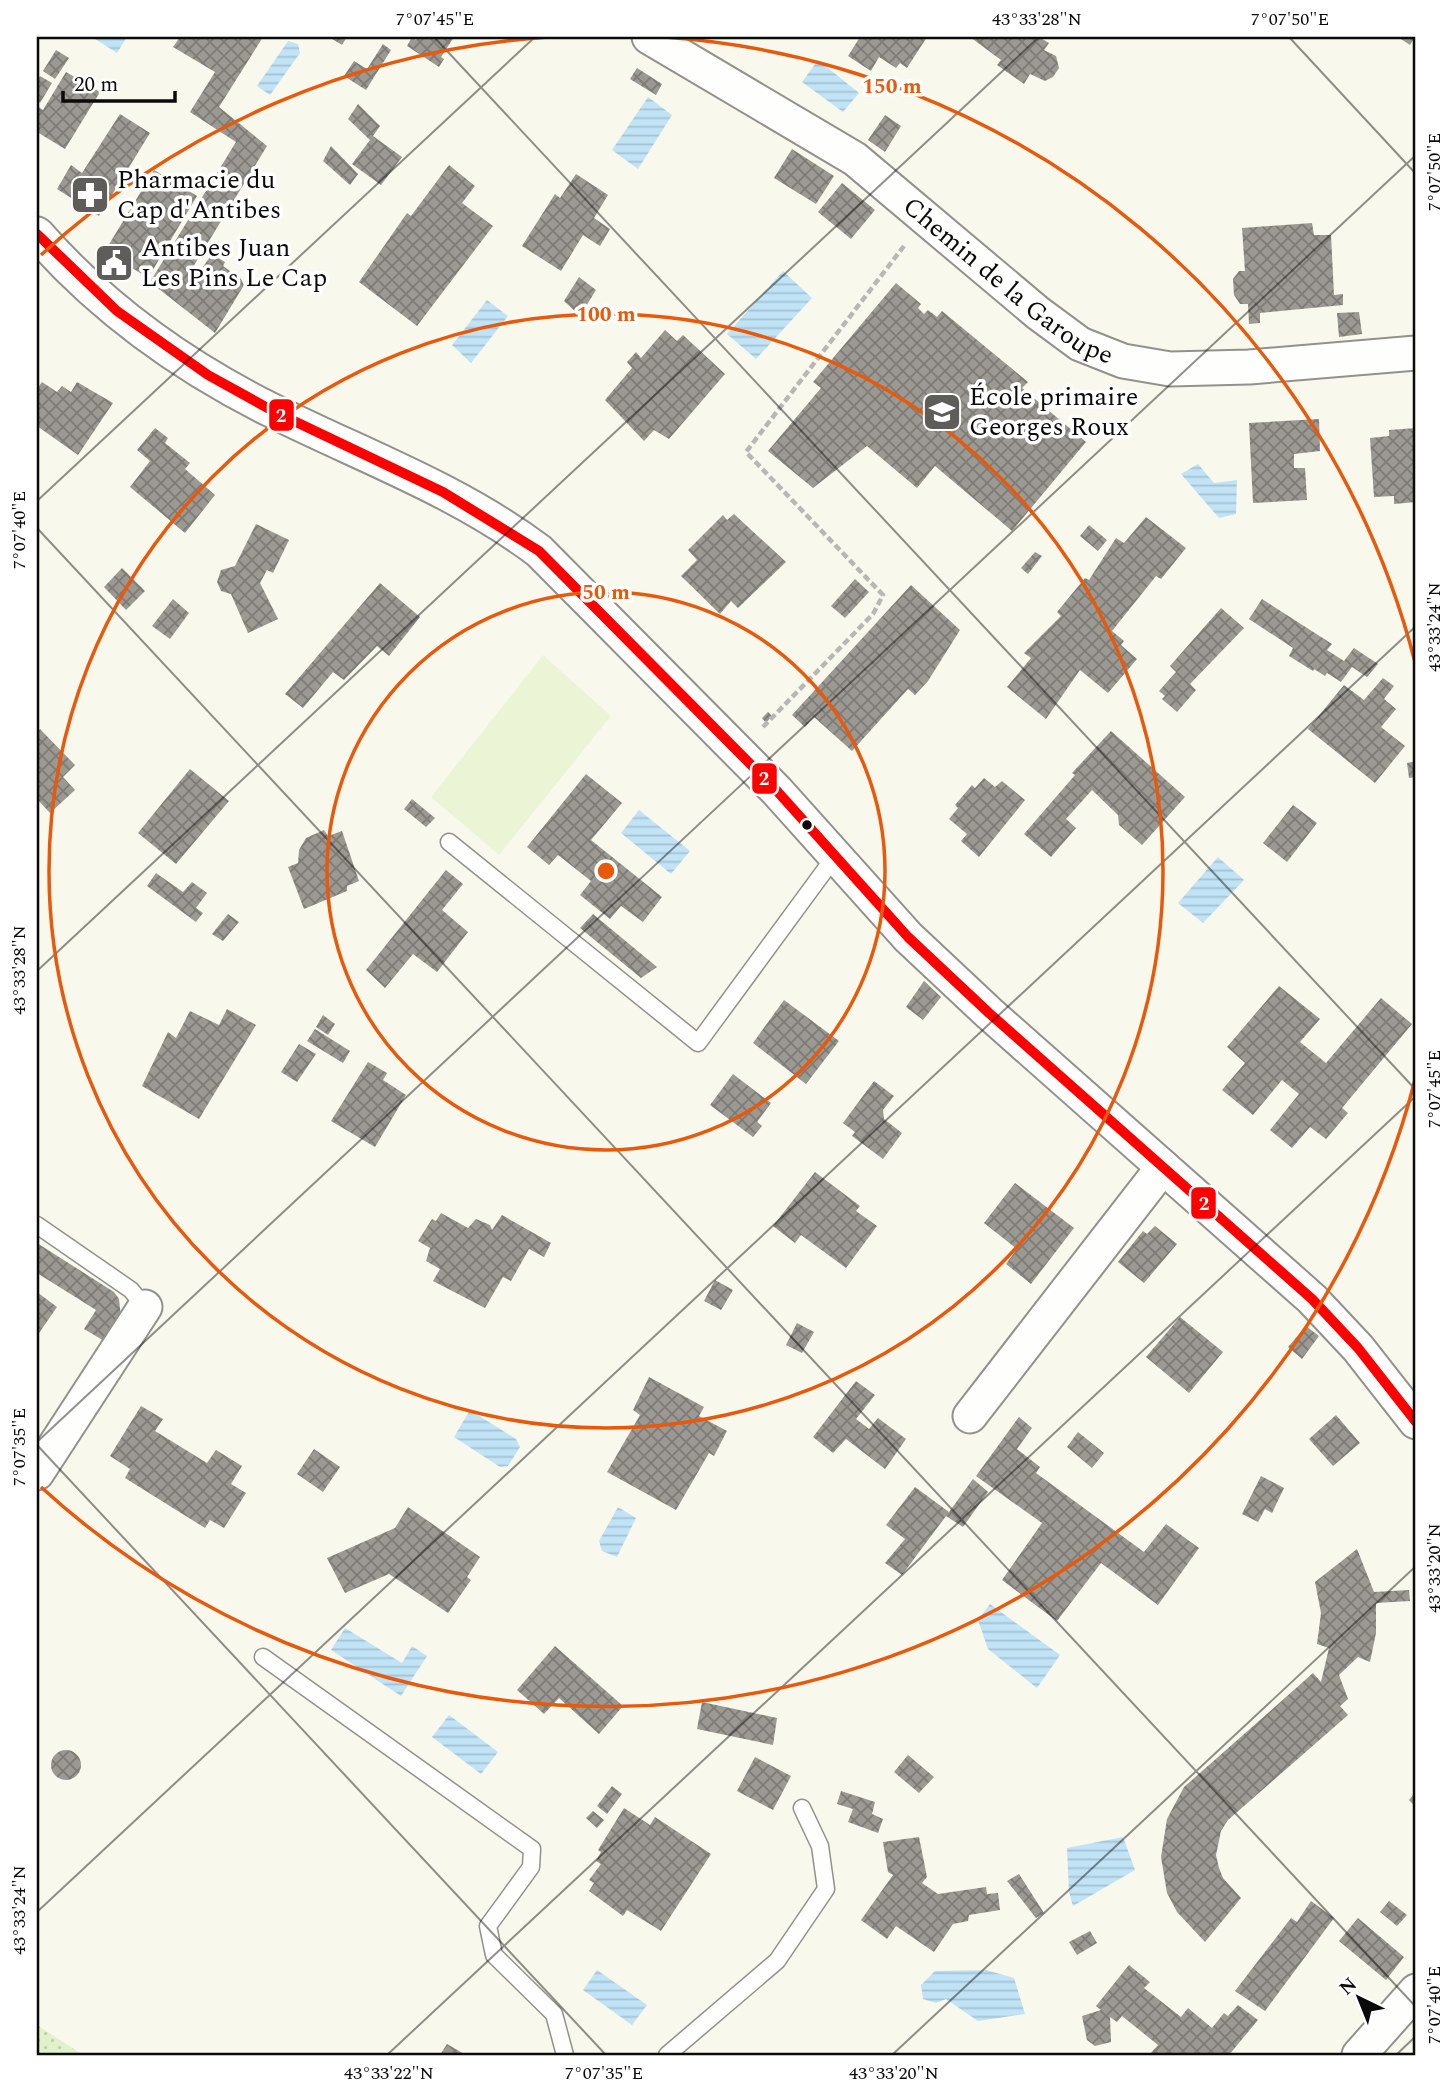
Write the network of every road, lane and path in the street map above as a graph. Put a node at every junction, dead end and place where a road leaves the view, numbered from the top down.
1 (649, 37) edge
2 (926, 217) junction
3 (37, 234) edge
4 (1416, 353) edge
5 (737, 751) junction
6 (449, 842) dead end
7 (836, 855) junction
8 (1163, 1167) junction
9 (37, 1225) edge
10 (145, 1307) joint
11 (970, 1416) dead end
12 (1416, 1422) edge
13 (37, 1473) edge
14 (263, 1657) dead end
15 (802, 1808) dead end
16 (1416, 1991) edge
17 (565, 2055) edge
18 (667, 2055) edge
19 (1359, 2055) edge

1 - 2 street, Chemin de la Garoupe
2 - 4 street, Chemin de la Garoupe
2 - 5 path
3 - 5 street
5 - 7 street
6 - 7 lane
7 - 8 street
8 - 11 street
8 - 12 street
9 - 10 lane
10 - 13 street
14 - 17 lane
15 - 18 lane
16 - 19 street

